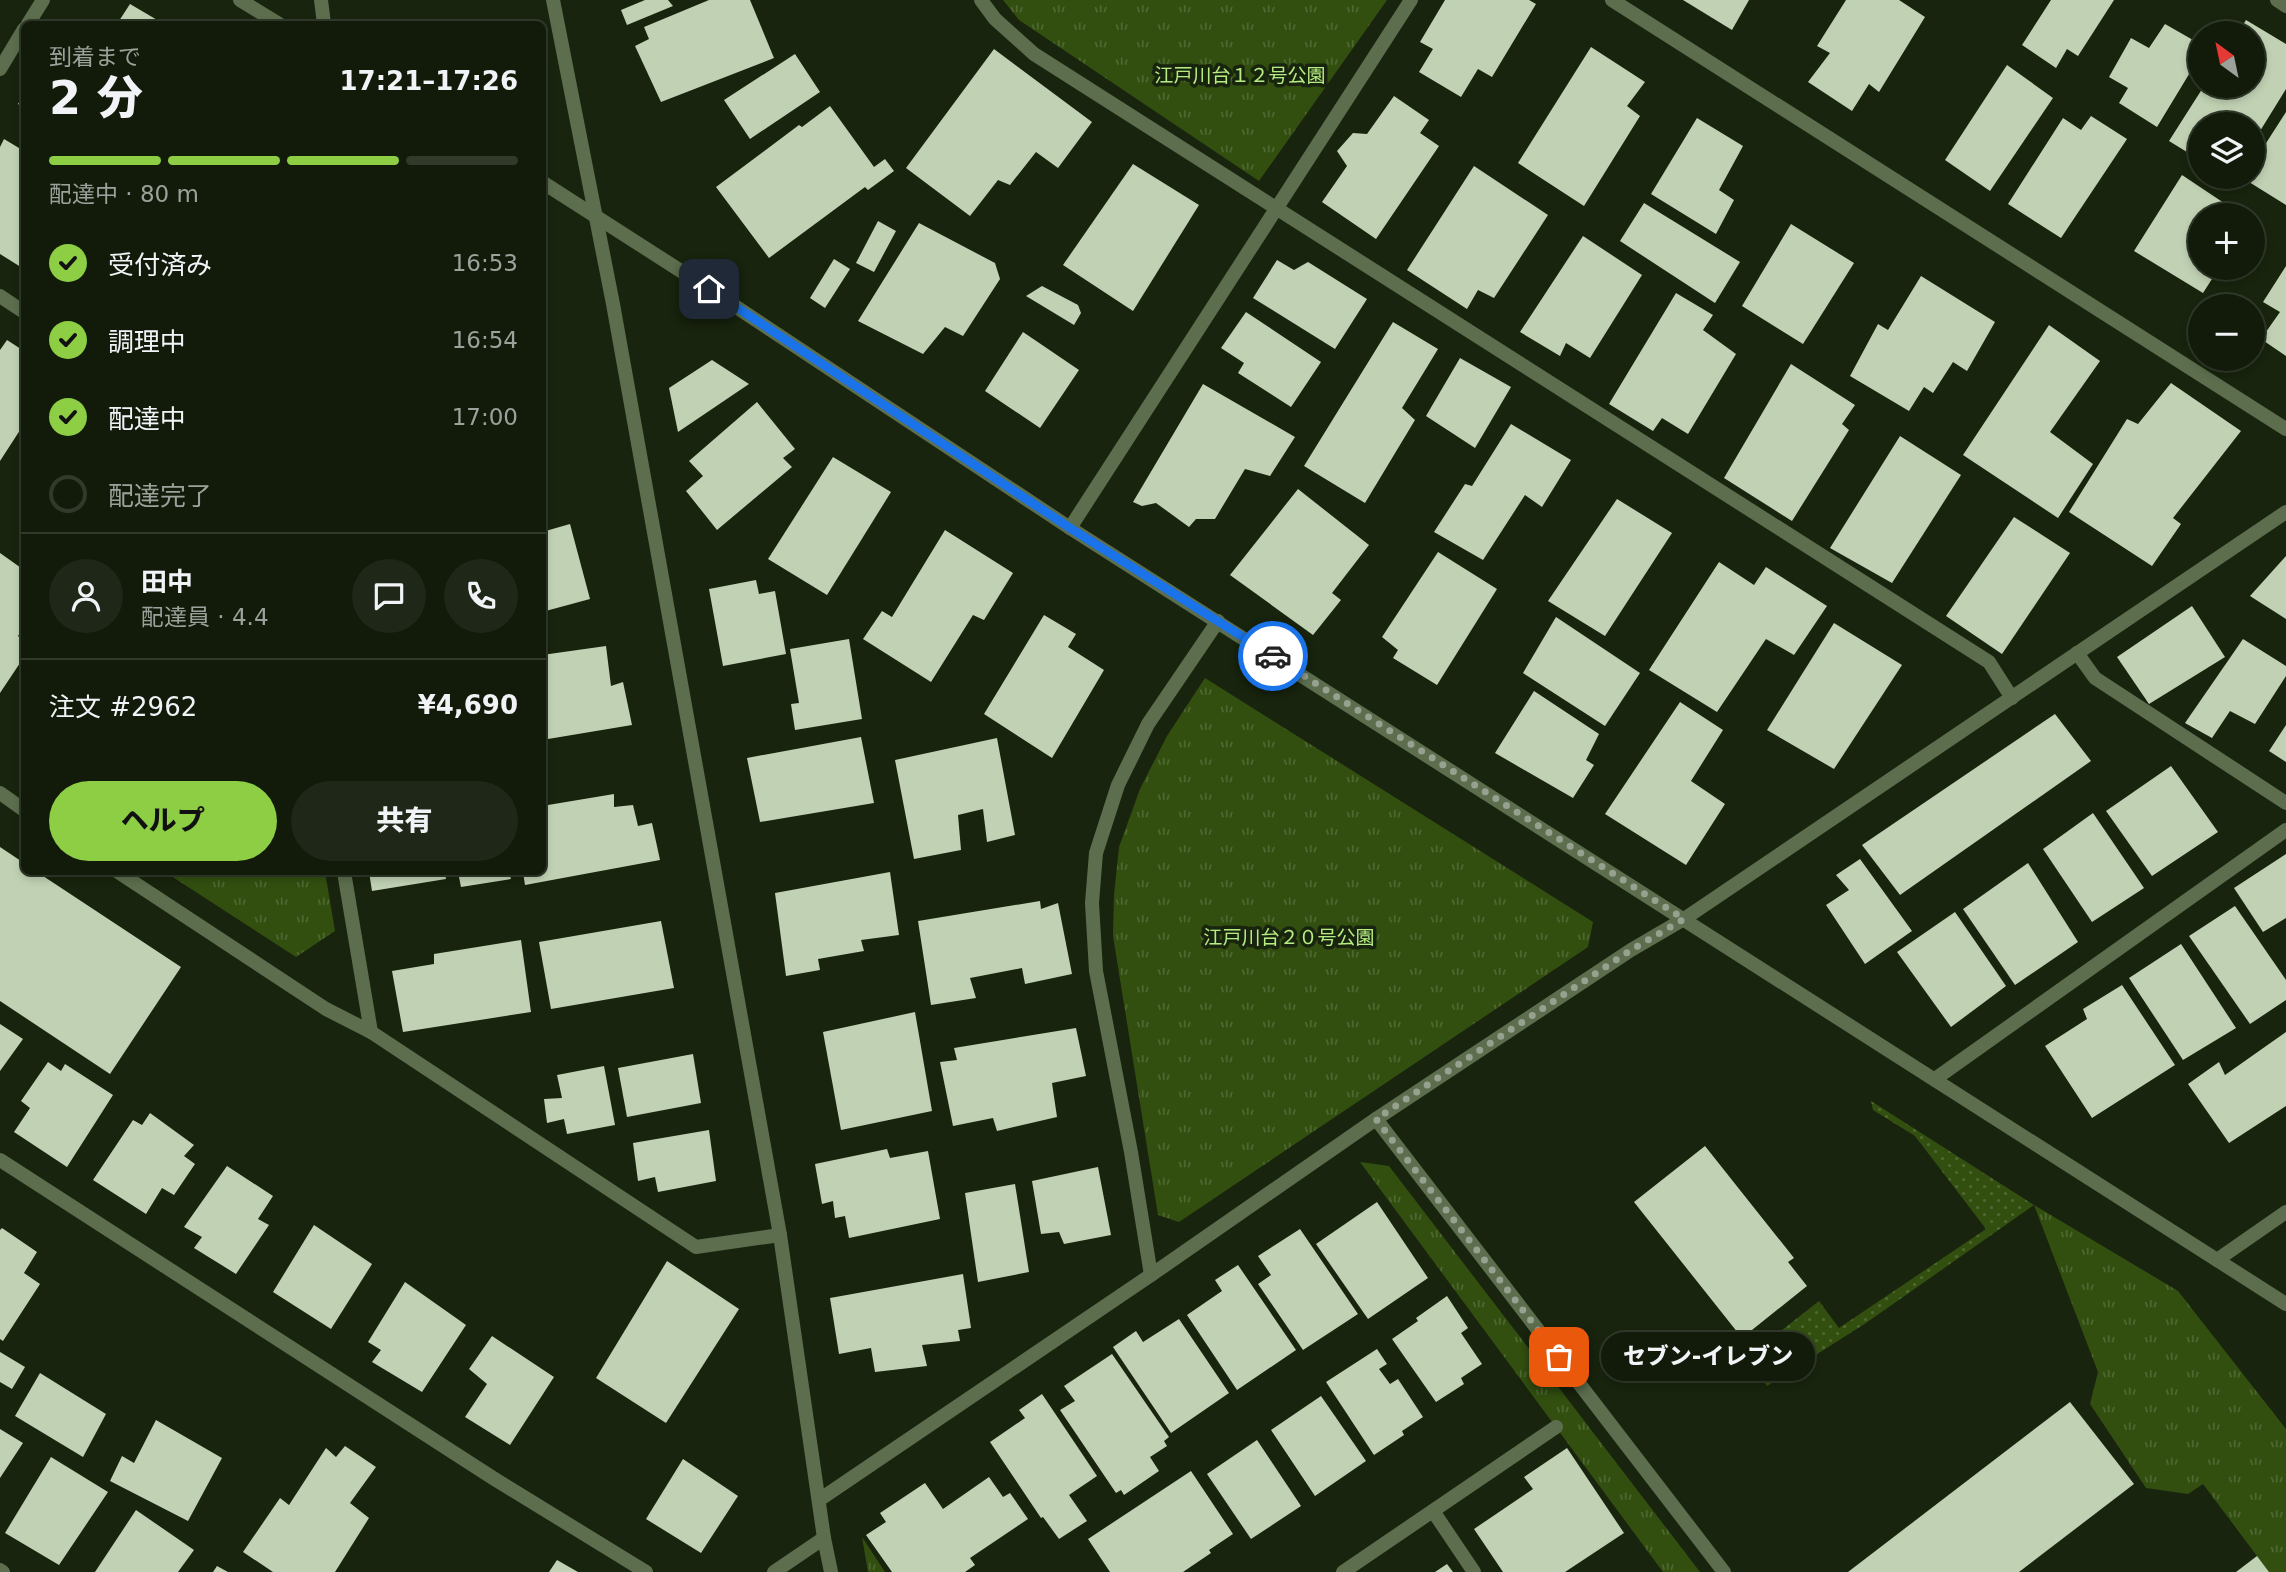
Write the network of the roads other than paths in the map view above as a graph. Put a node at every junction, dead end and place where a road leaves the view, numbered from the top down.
1 (43, 0) edge
2 (240, 0) edge
3 (321, 0) edge
4 (553, 0) edge
5 (981, 0) edge
6 (1411, 0) edge
7 (1612, 0) edge
8 (2277, 0) edge
9 (2286, 6) edge
10 (30, 21) edge
11 (274, 21) edge
12 (324, 21) edge
13 (21, 34) edge
14 (0, 69) edge
15 (546, 185) edge
16 (1277, 210) junction
17 (595, 215) junction
18 (0, 296) edge
19 (21, 310) edge
20 (2286, 429) edge
21 (2286, 512) edge
22 (1070, 528) junction
23 (1219, 621) junction
24 (2077, 653) junction
25 (2012, 698) junction
26 (0, 793) edge
27 (2286, 803) edge
28 (21, 808) edge
29 (2286, 830) edge
30 (123, 875) edge
31 (345, 875) edge
32 (1684, 919) junction
33 (371, 1032) junction
34 (1935, 1079) junction
35 (1376, 1119) junction
36 (0, 1160) edge
37 (2286, 1212) edge
38 (780, 1235) junction
39 (2217, 1260) junction
40 (1151, 1275) junction
41 (2286, 1304) edge
42 (1556, 1427) dead end
43 (819, 1500) junction
44 (1433, 1511) junction
45 (824, 1538) junction
46 (646, 1572) edge
47 (774, 1572) edge
48 (831, 1572) edge
49 (1343, 1572) edge
50 (1474, 1572) edge
51 (1724, 1572) edge

1 - 10 street
2 - 11 street
3 - 12 street
4 - 17 street
5 - 16 street
6 - 16 street
7 - 20 street
8 - 9 street
13 - 14 street
15 - 17 street
16 - 22 street
16 - 25 street
17 - 22 street
17 - 38 street
18 - 19 street
21 - 24 street
22 - 23 street
23 - 32 street
23 - 40 street
24 - 25 street
24 - 27 street
25 - 32 street
26 - 28 street
29 - 34 street
30 - 33 street
31 - 33 street
32 - 34 street
32 - 35 street
33 - 38 street
34 - 39 street
35 - 40 street
35 - 51 street
36 - 46 street
37 - 39 street
38 - 43 street
39 - 41 street
40 - 43 street
42 - 44 street
43 - 45 street
44 - 49 street
44 - 50 street
45 - 47 street
45 - 48 street

